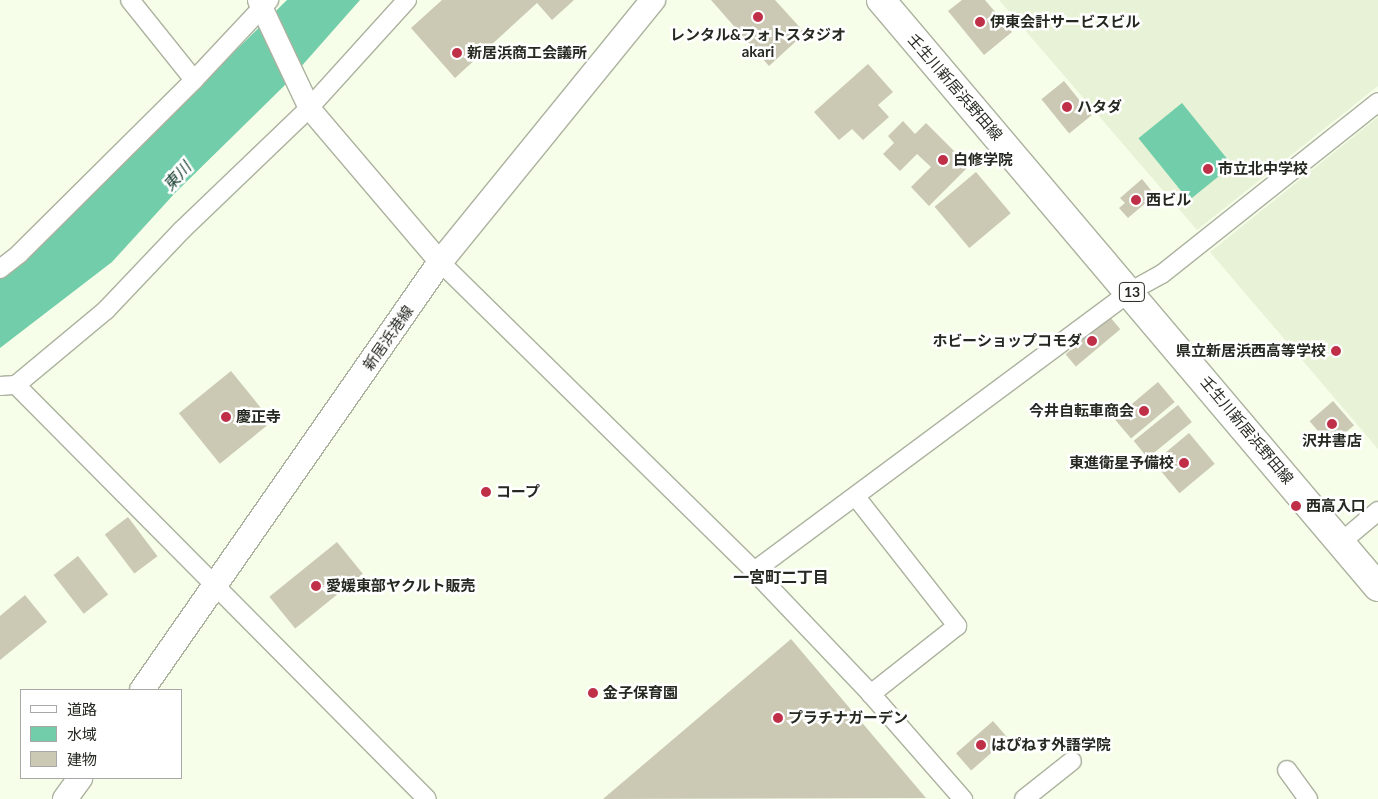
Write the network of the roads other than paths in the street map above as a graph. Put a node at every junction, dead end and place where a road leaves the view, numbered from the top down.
1 (130, 0) edge
2 (407, 0) edge
3 (653, 0) edge
4 (881, 0) edge
5 (263, 5) edge
6 (194, 80) junction
7 (1378, 102) edge
8 (307, 103) junction
9 (440, 262) junction
10 (0, 269) edge
11 (1131, 291) junction
12 (8, 386) edge
13 (856, 497) junction
14 (1378, 510) edge
15 (1340, 543) junction
16 (754, 571) junction
17 (214, 587) junction
18 (1378, 587) edge
19 (143, 689) edge
20 (871, 694) junction
21 (1072, 761) dead end
22 (1287, 770) dead end
23 (79, 779) edge
24 (423, 798) edge
25 (65, 799) edge
26 (963, 799) edge
27 (1024, 799) edge
28 (1308, 799) edge

1 - 6 street
2 - 8 street
3 - 9 main road, 新居浜港線
4 - 11 main road, 壬生川新居浜野田線 / 13
5 - 6 street
5 - 8 street
6 - 10 street
7 - 11 street
8 - 9 street
8 - 12 street
9 - 16 street
9 - 17 main road, 新居浜港線
11 - 13 street
11 - 15 main road, 壬生川新居浜野田線 / 13
12 - 17 street
13 - 16 street
13 - 20 street
14 - 15 street
15 - 18 main road, 壬生川新居浜野田線 / 13
16 - 20 street
17 - 19 main road, 新居浜港線
17 - 24 street
20 - 26 street
21 - 27 street
22 - 28 street
23 - 25 main road

